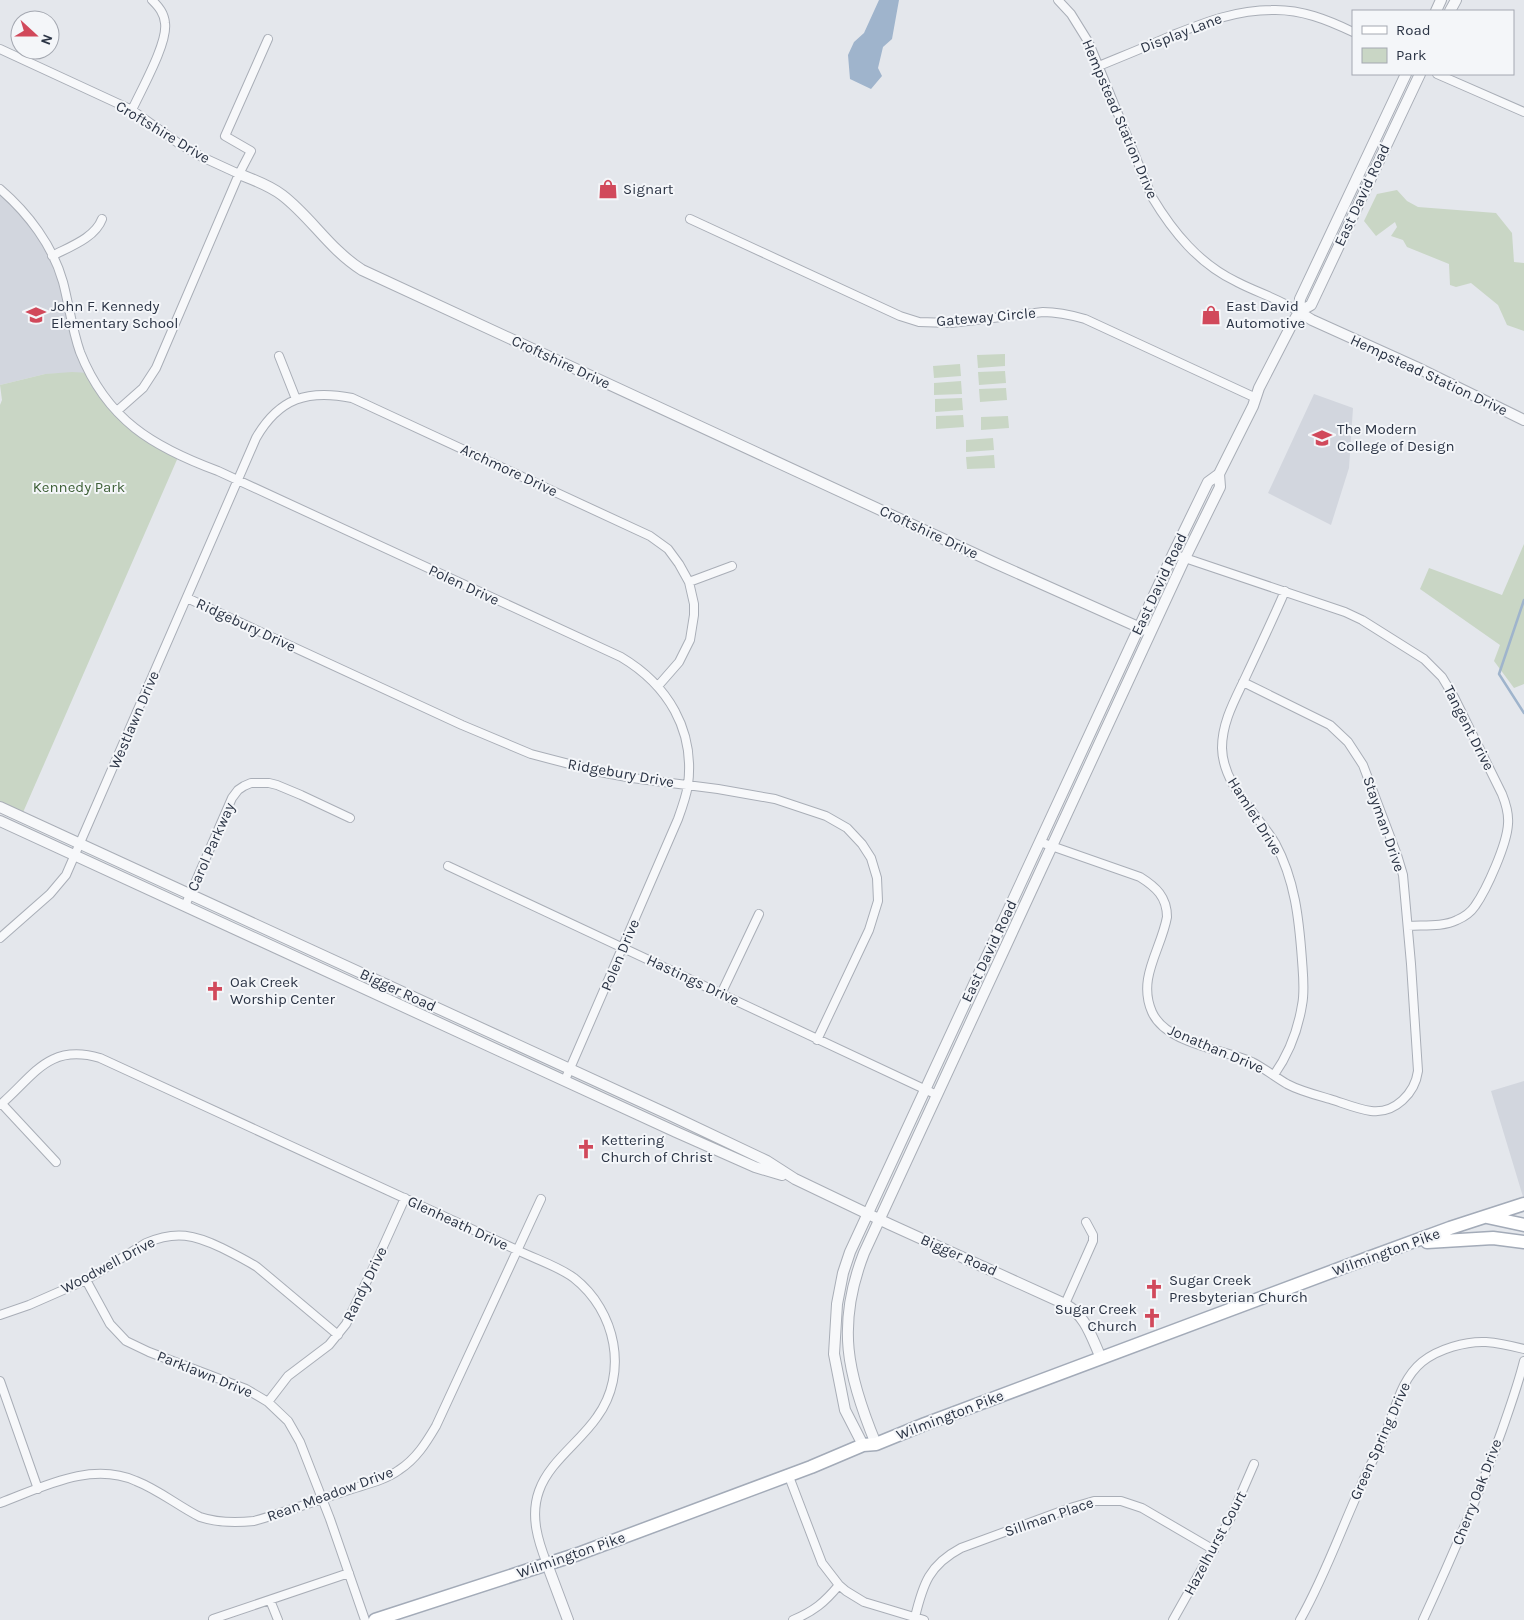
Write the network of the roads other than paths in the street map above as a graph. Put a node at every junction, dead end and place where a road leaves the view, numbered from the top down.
1 (152, 0) edge
2 (1058, 0) edge
3 (1352, 32) edge
4 (268, 39) dead end
5 (0, 49) edge
6 (1099, 66) junction
7 (1406, 75) edge
8 (1420, 75) edge
9 (1439, 75) edge
10 (132, 110) junction
11 (1524, 112) edge
12 (239, 174) junction
13 (0, 189) edge
14 (102, 219) dead end
15 (690, 219) dead end
16 (52, 256) junction
17 (1299, 312) junction
18 (279, 356) dead end
19 (1256, 398) junction
20 (296, 399) junction
21 (116, 411) junction
22 (1524, 420) edge
23 (1219, 474) junction
24 (237, 480) junction
25 (1173, 554) junction
26 (1185, 558) junction
27 (732, 566) dead end
28 (689, 582) junction
29 (1286, 591) junction
30 (187, 598) junction
31 (1139, 627) junction
32 (1151, 632) junction
33 (1243, 682) junction
34 (658, 686) junction
35 (688, 785) junction
36 (0, 807) edge
37 (350, 818) dead end
38 (0, 821) edge
39 (1040, 842) junction
40 (80, 844) junction
41 (1052, 846) junction
42 (75, 856) junction
43 (448, 866) dead end
44 (190, 894) junction
45 (186, 906) junction
46 (759, 914) dead end
47 (1408, 926) junction
48 (0, 938) edge
49 (623, 947) junction
50 (721, 994) junction
51 (817, 1040) junction
52 (570, 1069) junction
53 (1274, 1075) junction
54 (565, 1080) junction
55 (925, 1090) junction
56 (1411, 1092) joint
57 (937, 1095) junction
58 (1, 1105) edge
59 (56, 1162) dead end
60 (793, 1178) junction
61 (405, 1198) junction
62 (541, 1199) dead end
63 (1524, 1204) edge
64 (868, 1213) junction
65 (1486, 1217) junction
66 (878, 1219) junction
67 (1086, 1222) dead end
68 (1522, 1224) edge
69 (1520, 1241) edge
70 (1412, 1243) junction
71 (517, 1250) junction
72 (86, 1280) junction
73 (1064, 1304) junction
74 (0, 1315) edge
75 (338, 1335) junction
76 (1524, 1349) edge
77 (1102, 1358) junction
78 (1524, 1361) edge
79 (0, 1381) edge
80 (268, 1402) junction
81 (869, 1444) junction
82 (1254, 1464) dead end
83 (788, 1474) junction
84 (38, 1489) junction
85 (322, 1499) junction
86 (0, 1503) edge
87 (1214, 1550) junction
88 (547, 1564) junction
89 (349, 1573) junction
90 (839, 1585) junction
91 (270, 1600) junction
92 (914, 1617) junction
93 (213, 1619) dead end
94 (278, 1620) edge
95 (365, 1620) edge
96 (375, 1620) edge
97 (568, 1620) edge
98 (793, 1620) edge
99 (924, 1620) edge
100 (1173, 1620) edge
101 (1300, 1620) edge
102 (1424, 1620) edge

1 - 10 street
2 - 6 street, Hempstead Station Drive
3 - 6 street, Display Lane
4 - 12 street
5 - 10 street, Croftshire Drive
6 - 17 street, Hempstead Station Drive
7 - 17 street, East David Road
8 - 17 street, East David Road
9 - 11 street
10 - 12 street, Croftshire Drive
12 - 21 street
12 - 31 street, Croftshire Drive
13 - 16 street, Polen Drive
14 - 16 street
15 - 19 street, Gateway Circle
16 - 21 street, Polen Drive
17 - 19 street, East David Road
17 - 22 street, Hempstead Station Drive
18 - 20 street
19 - 23 street, East David Road
20 - 24 street, Archmore Drive
20 - 28 street, Archmore Drive
21 - 24 street, Polen Drive
23 - 25 street, East David Road
23 - 26 street, East David Road
24 - 30 street, Westlawn Drive
24 - 34 street, Polen Drive
25 - 26 street, Tangent Drive
25 - 31 street, East David Road
26 - 29 street, Tangent Drive
26 - 32 street, East David Road
27 - 28 street
28 - 34 street, Archmore Drive
29 - 33 street, Hamlet Drive
29 - 47 street, Tangent Drive
30 - 35 street, Ridgebury Drive
30 - 40 street, Westlawn Drive
31 - 32 street, Croftshire Drive
31 - 39 street, East David Road
32 - 41 street, East David Road
33 - 47 street, Stayman Drive
33 - 53 street, Hamlet Drive
34 - 35 street, Polen Drive
35 - 49 street, Polen Drive
35 - 51 street, Ridgebury Drive
36 - 40 street, Bigger Road
37 - 44 street, Carol Parkway
38 - 42 street, Bigger Road
39 - 41 street, Jonathan Drive
39 - 55 street, East David Road
40 - 42 street, Westlawn Drive
40 - 44 street, Bigger Road
41 - 53 street, Jonathan Drive
41 - 57 street, East David Road
42 - 45 street, Bigger Road
42 - 48 street, Westlawn Drive
43 - 49 street, Hastings Drive
44 - 45 street, Carol Parkway
44 - 52 street, Bigger Road
45 - 54 street, Bigger Road
46 - 50 street
47 - 56 street, Stayman Drive
49 - 50 street, Hastings Drive
49 - 52 street, Polen Drive
50 - 51 street, Hastings Drive
51 - 55 street, Hastings Drive
52 - 54 street, Polen Drive
52 - 60 street, Bigger Road
53 - 56 street, Jonathan Drive
54 - 60 street, Bigger Road
55 - 57 street, Hastings Drive
55 - 64 street, East David Road
57 - 66 street, East David Road
58 - 59 street
58 - 61 street, Glenheath Drive
60 - 64 street, Bigger Road
61 - 71 street, Glenheath Drive
61 - 75 street, Randy Drive
62 - 71 street, Rean Meadow Drive
63 - 65 main road, Wilmington Pike
64 - 66 street, Bigger Road
64 - 81 street, East David Road
65 - 68 main road
65 - 70 main road, Wilmington Pike
66 - 73 street, Bigger Road
66 - 81 street, East David Road
67 - 73 street
68 - 69 main road
69 - 70 main road
70 - 77 main road, Wilmington Pike
71 - 85 street, Rean Meadow Drive
71 - 88 street, Glenheath Drive
72 - 74 street, Woodwell Drive
72 - 75 street, Woodwell Drive
72 - 80 street, Parklawn Drive
73 - 77 street, Bigger Road
75 - 80 street, Randy Drive
76 - 101 street, Green Spring Drive
77 - 81 main road, Wilmington Pike
78 - 102 street, Cherry Oak Drive
79 - 84 street
80 - 85 street, Parklawn Drive
81 - 83 main road, Wilmington Pike
82 - 87 street, Hazelhurst Court
83 - 88 main road, Wilmington Pike
83 - 90 street
84 - 85 street, Rean Meadow Drive
84 - 86 street, Rean Meadow Drive
85 - 89 street, Parklawn Drive
87 - 92 street, Sillman Place
87 - 100 street, Hazelhurst Court
88 - 96 main road, Wilmington Pike
88 - 97 street, Glenheath Drive
89 - 91 street
89 - 95 street, Parklawn Drive
90 - 92 street
90 - 98 street
91 - 93 street
91 - 94 street
92 - 99 street

